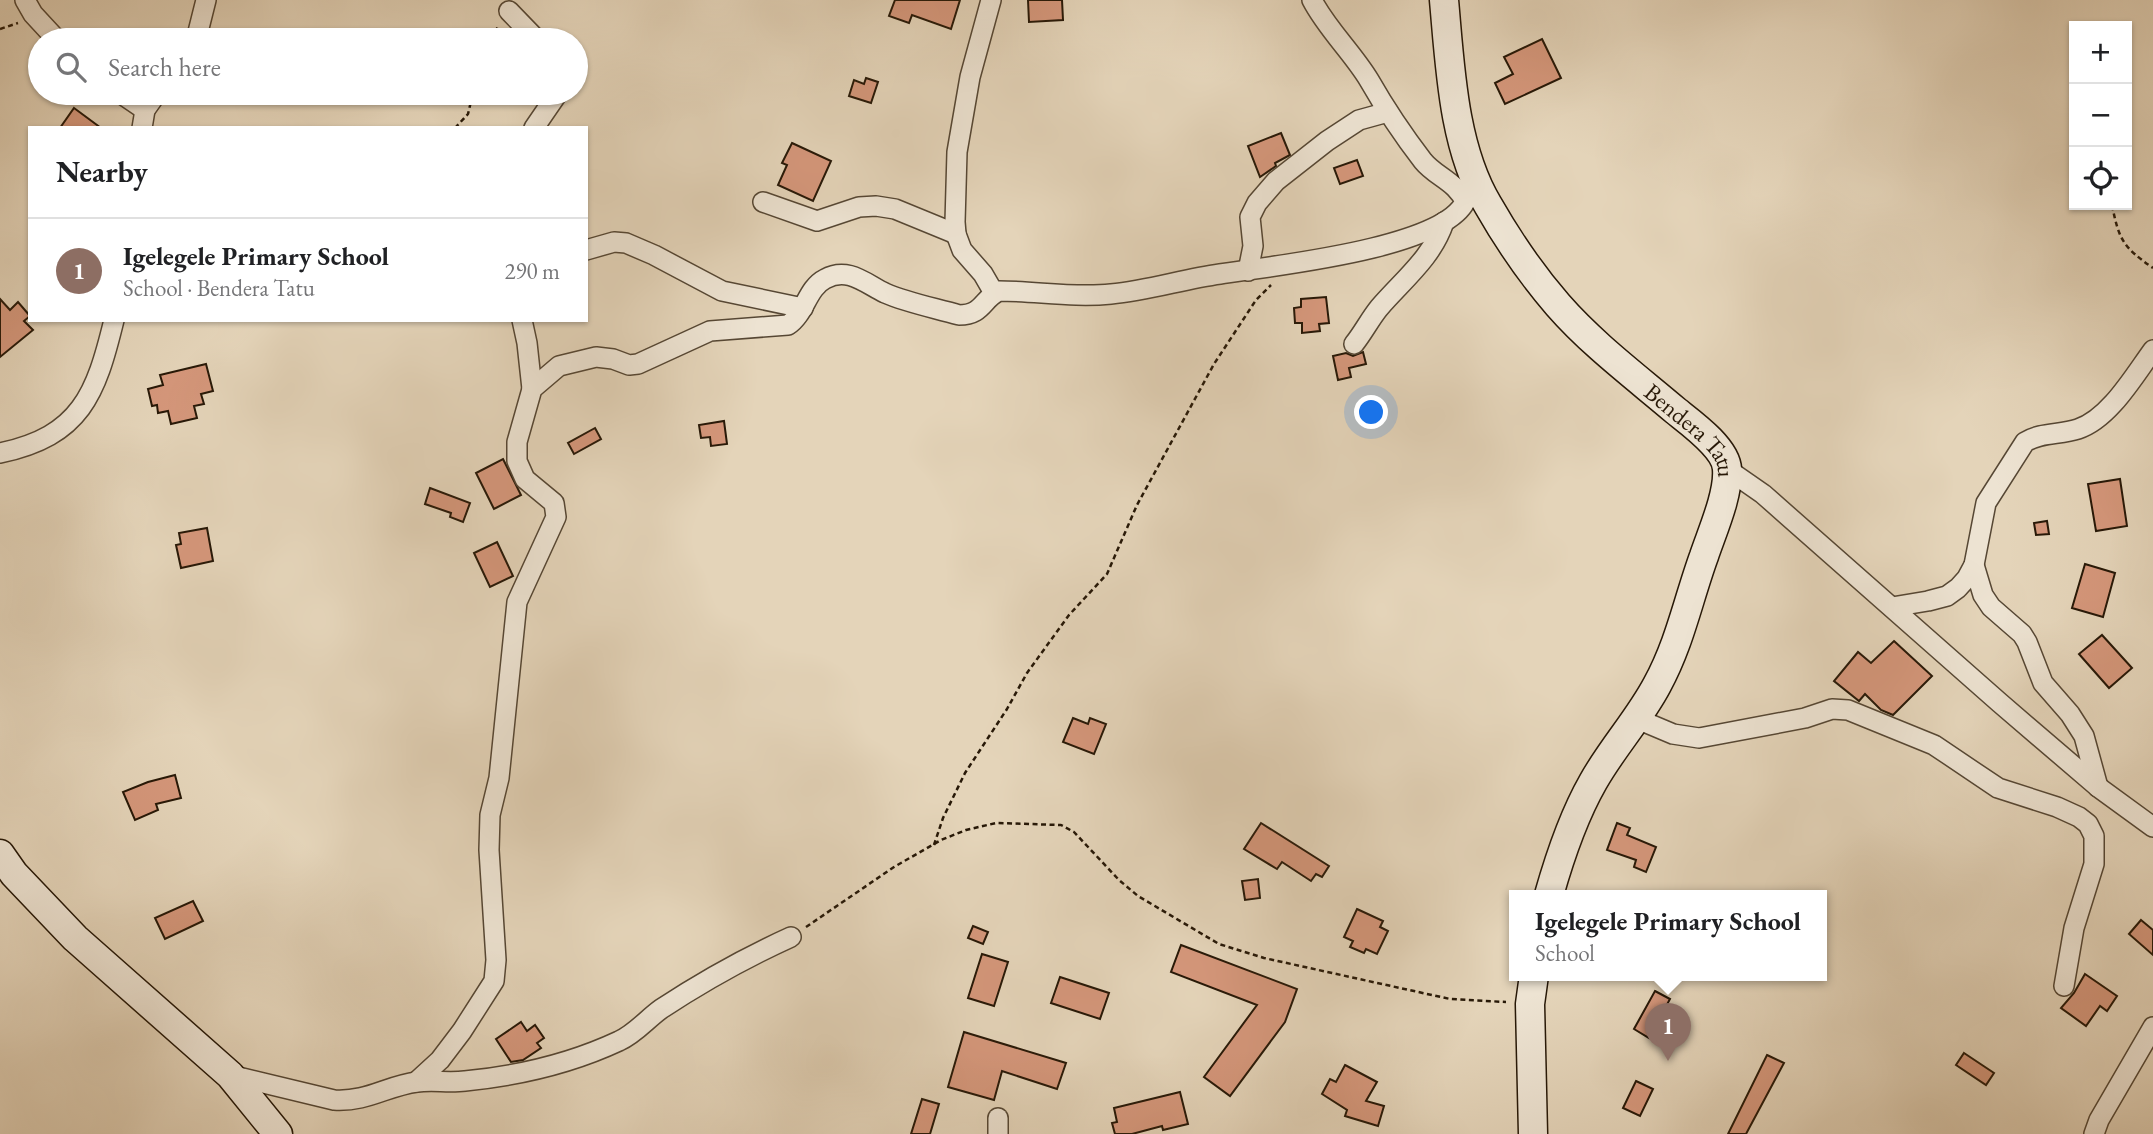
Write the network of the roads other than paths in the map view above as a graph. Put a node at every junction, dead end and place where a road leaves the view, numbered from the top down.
1 (24, 0) edge
2 (206, 0) edge
3 (991, 0) edge
4 (1312, 0) edge
5 (1444, 0) edge
6 (509, 11) dead end
7 (46, 28) edge
8 (199, 28) edge
9 (525, 28) edge
10 (131, 105) edge
11 (550, 105) edge
12 (1388, 112) junction
13 (144, 119) edge
14 (535, 126) edge
15 (763, 202) dead end
16 (1444, 222) junction
17 (956, 234) junction
18 (588, 249) edge
19 (1248, 271) junction
20 (994, 293) junction
21 (803, 307) junction
22 (113, 322) edge
23 (522, 322) edge
24 (1354, 344) dead end
25 (2153, 350) edge
26 (532, 389) junction
27 (0, 453) edge
28 (1727, 469) junction
29 (1974, 565) junction
30 (1892, 607) junction
31 (1635, 718) junction
32 (2098, 787) junction
33 (2153, 827) edge
34 (0, 854) edge
35 (1550, 890) edge
36 (791, 937) road end
37 (1533, 981) edge
38 (2064, 986) dead end
39 (2153, 1027) edge
40 (230, 1075) junction
41 (416, 1083) junction
42 (278, 1134) edge
43 (1533, 1134) edge
44 (2094, 1134) edge

1 - 7 street
2 - 8 street
3 - 17 street
4 - 12 street
5 - 28 main road, Bendera Tatu
6 - 9 street
10 - 13 street
11 - 14 street
12 - 16 street
12 - 19 street
15 - 17 street
16 - 19 street
16 - 24 street
17 - 20 street
18 - 21 street
19 - 20 street
20 - 21 street
21 - 26 street
22 - 27 street
23 - 26 street
25 - 29 street
26 - 41 street
28 - 30 street
28 - 31 main road, Bendera Tatu
29 - 30 street
29 - 32 street
30 - 32 street
31 - 35 main road, Bendera Tatu
31 - 38 street
32 - 33 street
34 - 40 main road
36 - 41 street
37 - 43 main road
39 - 44 street
40 - 41 street
40 - 42 main road

